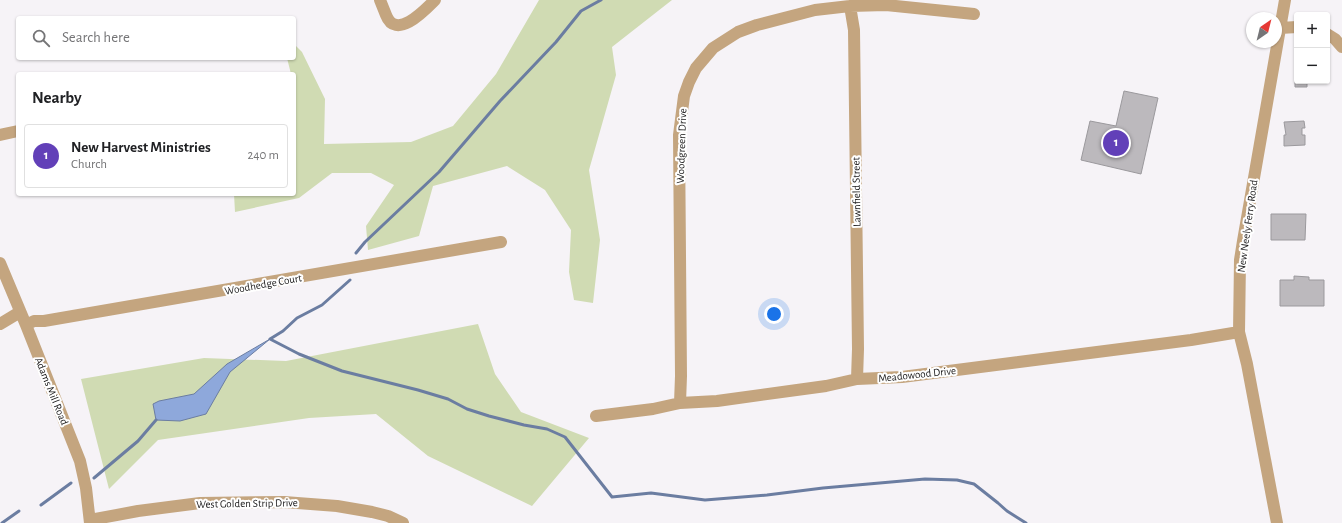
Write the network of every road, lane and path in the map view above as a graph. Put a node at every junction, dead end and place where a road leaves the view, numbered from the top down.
1 (380, 0) edge
2 (435, 0) edge
3 (1284, 0) edge
4 (850, 6) junction
5 (974, 14) dead end
6 (1282, 14) edge
7 (1294, 27) edge
8 (1282, 28) edge
9 (1330, 36) edge
10 (1342, 47) edge
11 (1277, 48) edge
12 (16, 131) edge
13 (0, 134) edge
14 (501, 242) dead end
15 (0, 263) edge
16 (20, 312) junction
17 (0, 324) edge
18 (26, 325) junction
19 (1239, 332) junction
20 (857, 379) junction
21 (680, 403) junction
22 (596, 416) dead end
23 (90, 522) edge
24 (403, 523) edge
25 (1277, 523) edge

1 - 2 street
3 - 6 street, New Neely Ferry Road
4 - 5 street, Woodgreen Drive
4 - 20 street, Lawnfield Street
4 - 21 street, Woodgreen Drive
7 - 8 street
9 - 10 street
11 - 19 street, New Neely Ferry Road
12 - 13 street
14 - 18 street, Woodhedge Court
15 - 16 street, Adams Mill Road
16 - 17 street
16 - 18 street, Adams Mill Road
18 - 23 street, Adams Mill Road
19 - 20 street, Meadowood Drive
19 - 25 street, New Neely Ferry Road
20 - 21 street, Meadowood Drive
21 - 22 street, Meadowood Drive
23 - 24 street, West Golden Strip Drive

